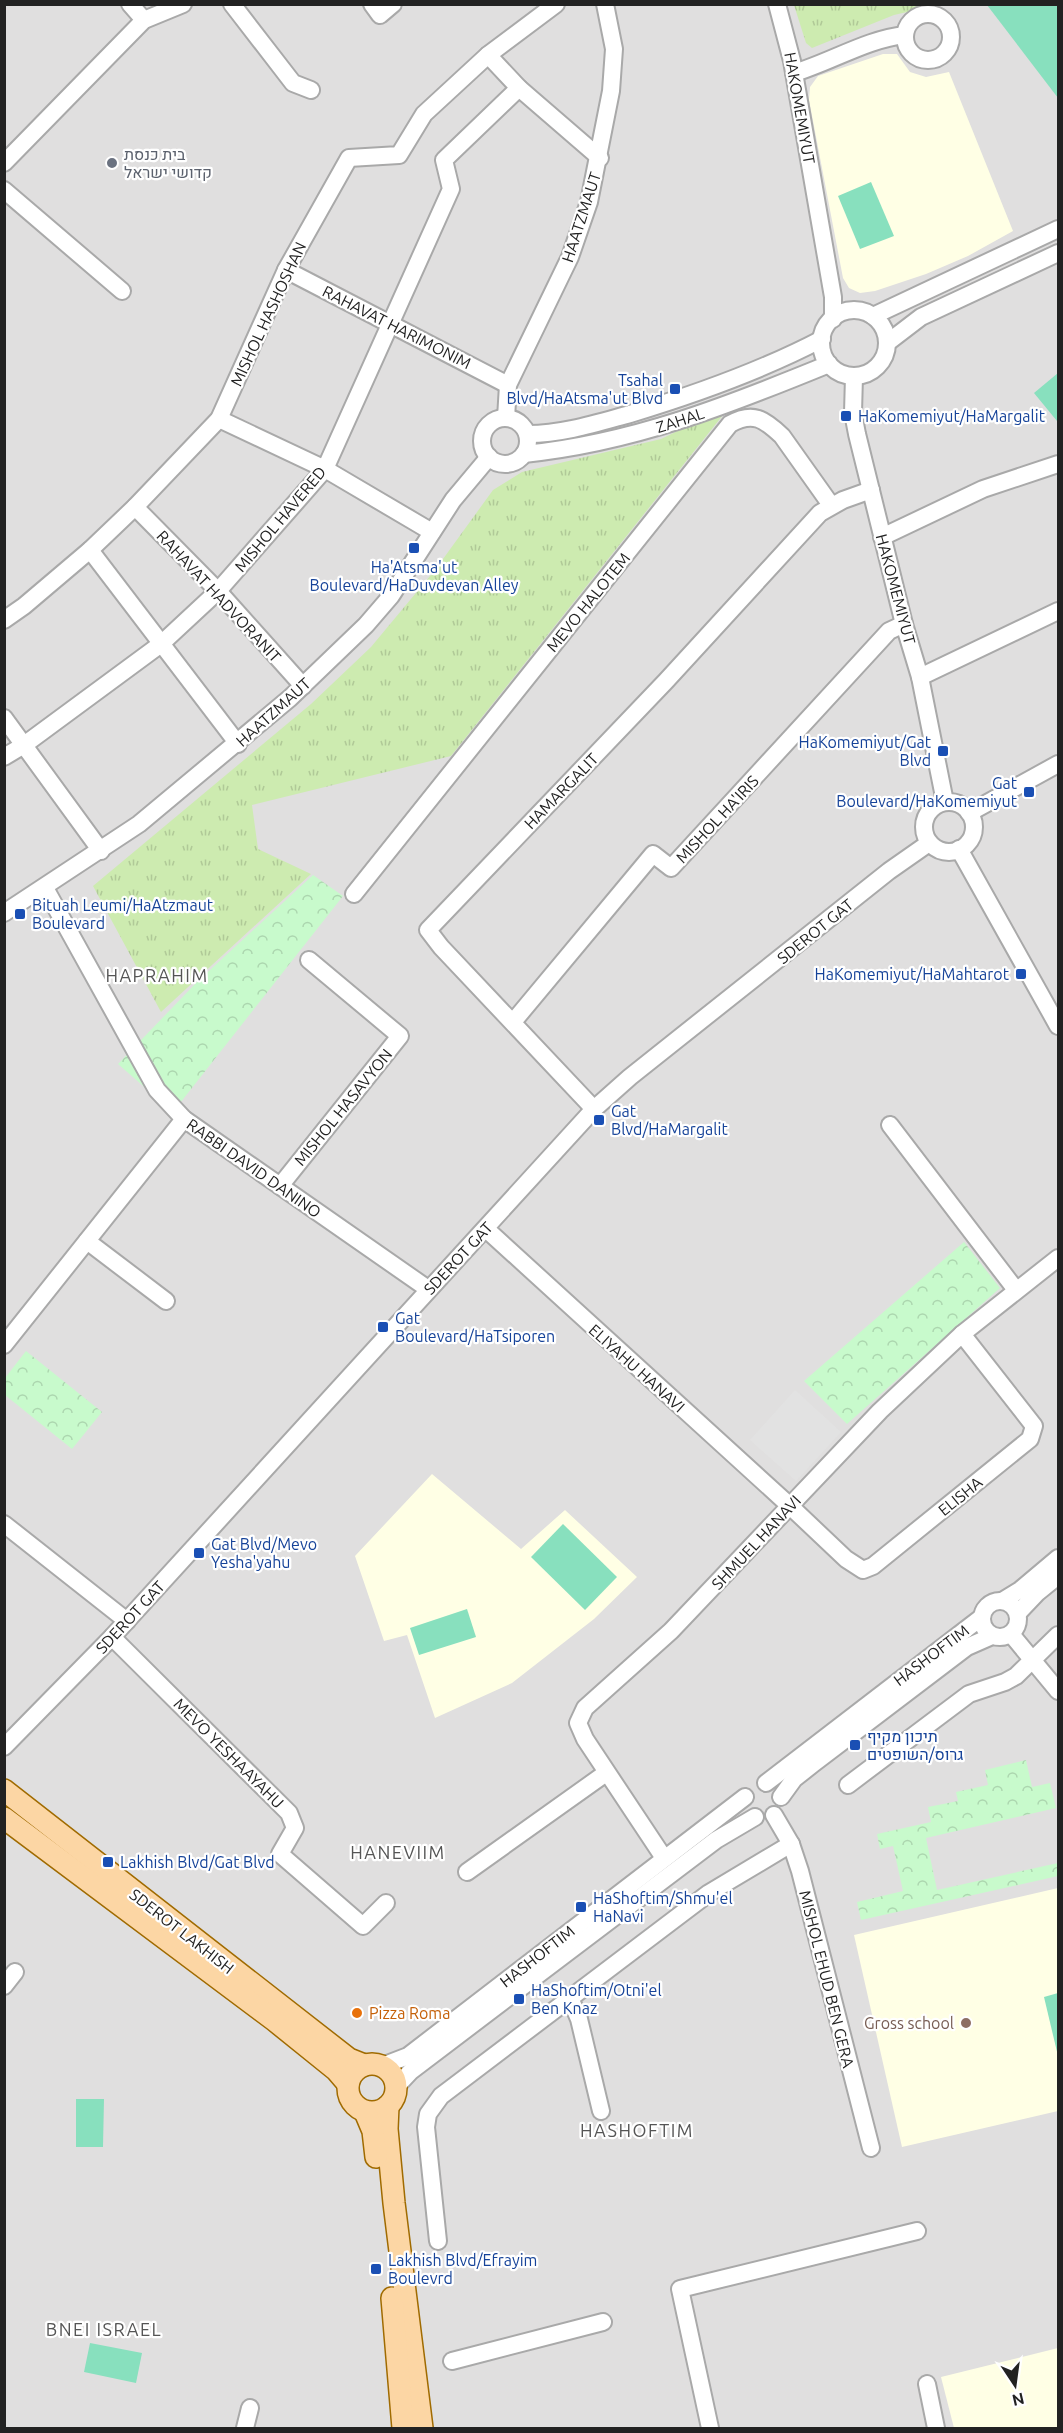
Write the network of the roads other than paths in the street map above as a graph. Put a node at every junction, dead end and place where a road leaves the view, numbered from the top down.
1 (130, 4) edge
2 (183, 4) edge
3 (232, 4) edge
4 (372, 4) edge
5 (393, 4) edge
6 (556, 4) edge
7 (605, 4) edge
8 (777, 4) edge
9 (144, 20) junction
10 (905, 35) dead end
11 (488, 55) junction
12 (794, 73) junction
13 (519, 88) junction
14 (311, 90) dead end
15 (600, 158) junction
16 (4, 163) edge
17 (4, 190) edge
18 (1059, 229) edge
19 (1059, 253) edge
20 (286, 270) junction
21 (831, 283) junction
22 (122, 291) dead end
23 (865, 313) junction
24 (833, 319) junction
25 (391, 324) junction
26 (822, 339) junction
27 (887, 343) junction
28 (829, 364) junction
29 (854, 376) junction
30 (508, 385) junction
31 (506, 418) junction
32 (219, 419) junction
33 (528, 434) junction
34 (524, 454) junction
35 (489, 457) junction
36 (1059, 464) edge
37 (325, 469) junction
38 (872, 490) junction
39 (831, 505) junction
40 (135, 507) junction
41 (432, 532) junction
42 (882, 537) junction
43 (90, 550) junction
44 (218, 591) junction
45 (1059, 611) edge
46 (4, 620) edge
47 (904, 624) junction
48 (161, 644) junction
49 (920, 677) junction
50 (303, 686) junction
51 (4, 718) edge
52 (238, 744) junction
53 (24, 745) junction
54 (4, 757) edge
55 (1059, 764) edge
56 (945, 802) junction
57 (969, 813) junction
58 (930, 843) junction
59 (958, 849) junction
60 (101, 851) junction
61 (45, 888) junction
62 (354, 894) dead end
63 (4, 913) edge
64 (309, 960) dead end
65 (513, 1022) junction
66 (1059, 1026) edge
67 (594, 1109) junction
68 (184, 1119) junction
69 (890, 1125) dead end
70 (280, 1186) junction
71 (486, 1229) junction
72 (87, 1241) junction
73 (1059, 1258) edge
74 (428, 1289) junction
75 (1016, 1290) junction
76 (166, 1301) dead end
77 (962, 1334) junction
78 (4, 1346) edge
79 (790, 1506) junction
80 (4, 1524) edge
81 (1059, 1558) edge
82 (1059, 1576) edge
83 (1002, 1601) junction
84 (1018, 1613) junction
85 (982, 1617) junction
86 (127, 1621) junction
87 (1011, 1634) junction
88 (1059, 1635) edge
89 (992, 1636) junction
90 (112, 1637) junction
91 (1033, 1660) junction
92 (1059, 1691) edge
93 (4, 1747) edge
94 (606, 1773) junction
95 (766, 1783) junction
96 (848, 1785) dead end
97 (4, 1790) edge
98 (745, 1797) junction
99 (781, 1797) junction
100 (774, 1815) junction
101 (755, 1817) junction
102 (4, 1818) edge
103 (791, 1844) junction
104 (664, 1858) junction
105 (467, 1872) dead end
106 (386, 1904) dead end
107 (15, 1972) dead end
108 (4, 1986) edge
109 (570, 1998) junction
110 (373, 2066) junction
111 (348, 2084) junction
112 (396, 2087) junction
113 (388, 2106) junction
114 (601, 2111) dead end
115 (365, 2112) junction
116 (871, 2148) dead end
117 (916, 2231) dead end
118 (438, 2241) dead end
119 (603, 2322) dead end
120 (452, 2361) dead end
121 (927, 2384) dead end
122 (250, 2408) dead end
123 (245, 2428) edge
124 (403, 2428) edge
125 (422, 2428) edge
126 (710, 2428) edge
127 (936, 2428) edge

1 - 9 street
2 - 9 street
3 - 14 street
4 - 5 street
6 - 11 street, MISHOL HASHOSHAN
7 - 15 street, HAATZMAUT
8 - 12 street, HAKOMEMIYUT
9 - 16 street
10 - 12 street
11 - 13 street
11 - 20 street, MISHOL HASHOSHAN
12 - 21 street, HAKOMEMIYUT
13 - 15 street
13 - 25 street, MISHOL HAVERED
15 - 30 street, HAATZMAUT
17 - 22 street
18 - 23 street
19 - 27 street
20 - 25 street, RAHAVAT HARIMONIM
20 - 32 street, MISHOL HASHOSHAN
21 - 23 street, HAKOMEMIYUT
21 - 24 street, HAKOMEMIYUT
23 - 24 street
23 - 27 street
24 - 26 street
25 - 30 street, RAHAVAT HARIMONIM
25 - 37 street, MISHOL HAVERED
26 - 28 street
26 - 33 street, ZAHAL
27 - 29 street
28 - 29 street
28 - 34 street, ZAHAL
29 - 38 street, HAKOMEMIYUT
30 - 31 street, HAATZMAUT
31 - 33 street
31 - 35 street
32 - 37 street
32 - 40 street, MISHOL HASHOSHAN
33 - 34 street
34 - 35 street
35 - 41 street, HAATZMAUT
36 - 42 street
37 - 41 street
37 - 44 street, MISHOL HAVERED
38 - 39 street, HAMARGALIT
38 - 42 street, HAKOMEMIYUT
39 - 62 street, MEVO HALOTEM
39 - 65 street, HAMARGALIT
40 - 43 street, MISHOL HASHOSHAN
40 - 44 street, RAHAVAT HADVORANIT
41 - 50 street, HAATZMAUT
42 - 47 street, HAKOMEMIYUT
43 - 46 street, MISHOL HASHOSHAN
43 - 48 street
44 - 48 street, MISHOL HAVERED
44 - 50 street, RAHAVAT HADVORANIT
45 - 49 street
47 - 49 street, HAKOMEMIYUT
47 - 65 street, MISHOL HA'IRIS
48 - 52 street
48 - 53 street, MISHOL HAVERED
49 - 56 street, HAKOMEMIYUT
50 - 52 street, HAATZMAUT
51 - 53 street
52 - 60 street, HAATZMAUT
53 - 54 street, MISHOL HAVERED
53 - 60 street
55 - 57 street
56 - 57 street
56 - 58 street
57 - 59 street
58 - 59 street
58 - 67 street, SDEROT GAT
59 - 66 street
60 - 61 street, HAATZMAUT
61 - 63 street, HAATZMAUT
61 - 68 street, RABBI DAVID DANINO
64 - 70 street, MISHOL HASAVYON
65 - 67 street, HAMARGALIT
67 - 71 street, SDEROT GAT
68 - 70 street, RABBI DAVID DANINO
68 - 72 street
69 - 75 street
70 - 74 street, RABBI DAVID DANINO
71 - 74 street, SDEROT GAT
71 - 79 street, ELIYAHU HANAVI
72 - 76 street
72 - 78 street
73 - 75 street, SHMUEL HANAVI
74 - 86 street, SDEROT GAT
75 - 77 street, SHMUEL HANAVI
77 - 79 street, SHMUEL HANAVI
77 - 79 street, ELISHA
79 - 94 street, SHMUEL HANAVI
80 - 86 street
81 - 83 street
82 - 84 street
83 - 84 street
83 - 85 street
84 - 87 street
85 - 89 street
85 - 95 street, HASHOFTIM
86 - 90 street, SDEROT GAT
87 - 89 street
87 - 91 street
88 - 91 street
89 - 99 street, HASHOFTIM
90 - 93 street, SDEROT GAT
90 - 106 street, MEVO YESHAAYAHU
91 - 92 street
91 - 96 street
94 - 104 street, SHMUEL HANAVI
94 - 105 street
95 - 98 street
95 - 99 street
97 - 110 main road, SDEROT LAKHISH
98 - 101 street
98 - 104 street, HASHOFTIM
99 - 100 street
100 - 101 street
100 - 103 street, MISHOL EHUD BEN GERA
101 - 112 street, HASHOFTIM
102 - 111 main road, SDEROT LAKHISH
103 - 109 street
103 - 116 street, MISHOL EHUD BEN GERA
104 - 110 street, HASHOFTIM
107 - 108 street
109 - 114 street
109 - 118 street
110 - 111 main road
110 - 112 main road
111 - 115 main road
112 - 113 main road
113 - 115 main road
113 - 125 main road
115 - 124 main road
117 - 126 street
119 - 120 street
121 - 127 street
122 - 123 street

